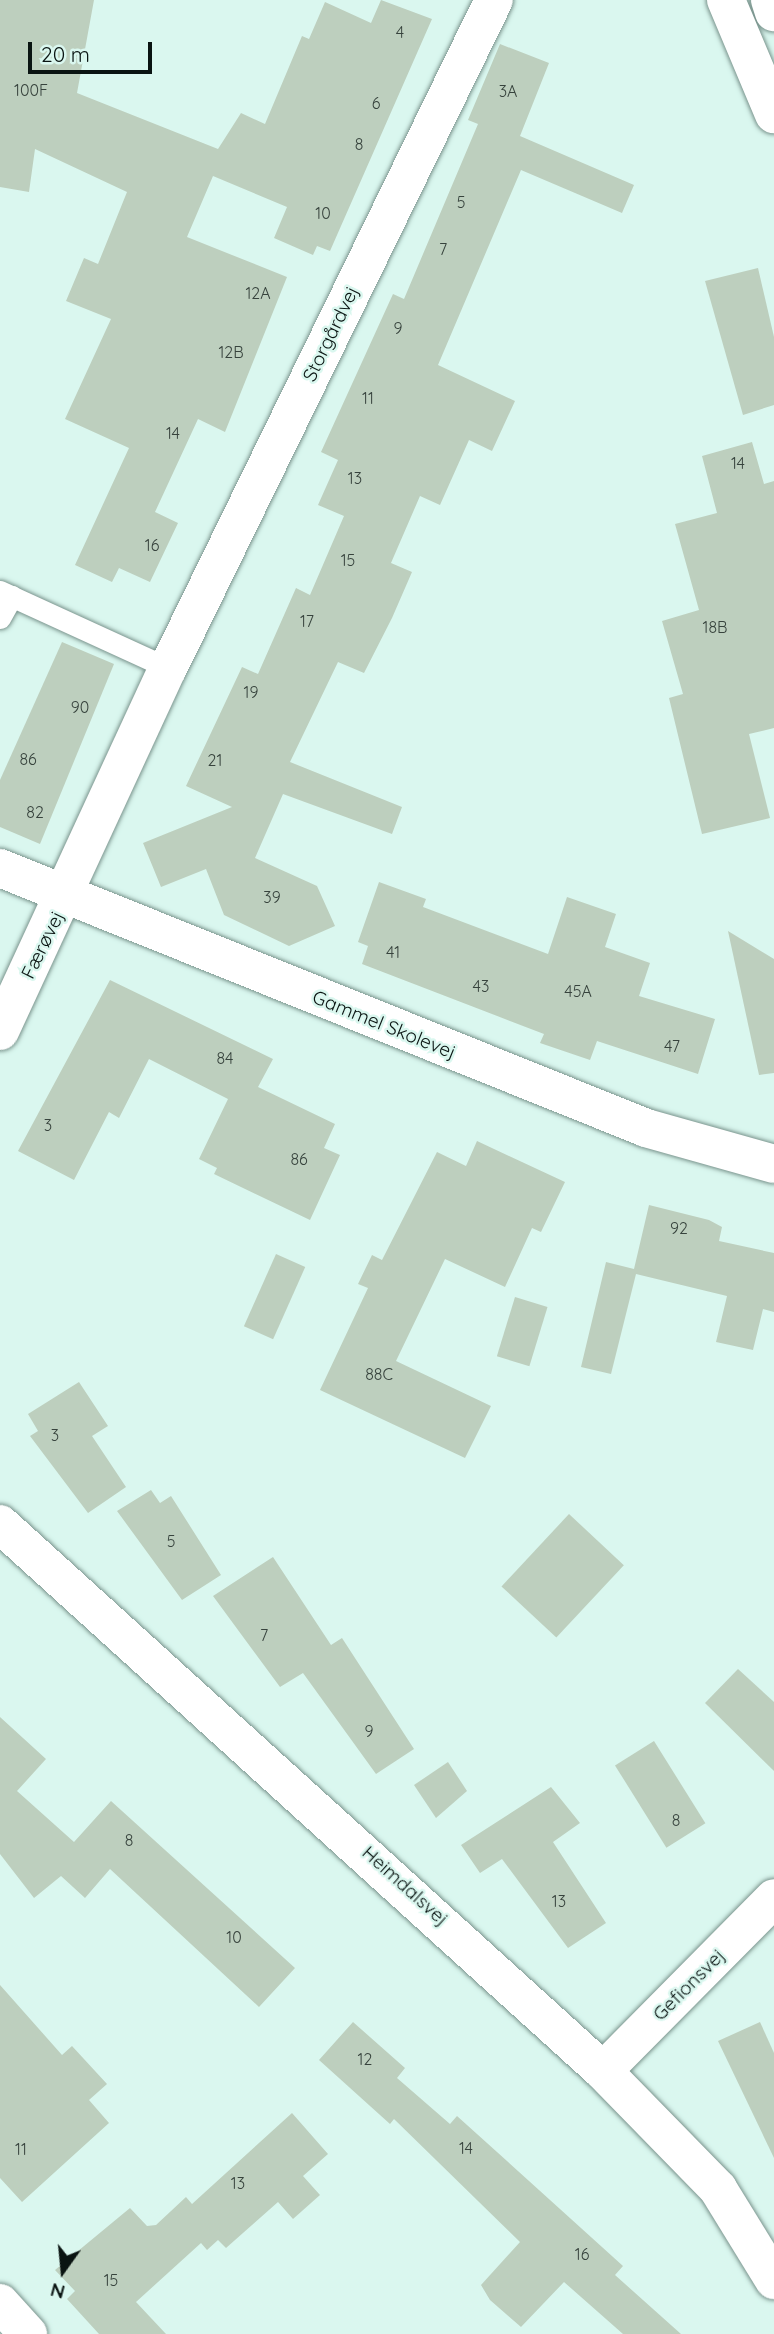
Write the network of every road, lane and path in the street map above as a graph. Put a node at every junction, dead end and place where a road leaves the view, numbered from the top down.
1 (494, 0) edge
2 (726, 0) edge
3 (770, 0) edge
4 (774, 12) edge
5 (774, 114) edge
6 (6, 593) edge
7 (0, 618) edge
8 (168, 668) junction
9 (0, 868) edge
10 (66, 896) junction
11 (0, 1031) edge
12 (774, 1164) edge
13 (0, 1524) edge
14 (774, 1898) edge
15 (603, 2071) junction
16 (774, 2280) edge
17 (0, 2303) edge
18 (28, 2334) edge

1 - 8 street, Storgårdvej
2 - 5 street
3 - 4 street
6 - 7 lane
6 - 8 lane
8 - 10 street, Storgårdvej
9 - 10 street, Gammel Skolevej
10 - 11 street, Færøvej
10 - 12 street, Gammel Skolevej
13 - 15 street, Heimdalsvej
14 - 15 street, Gefionsvej
15 - 16 street, Heimdalsvej
17 - 18 street

